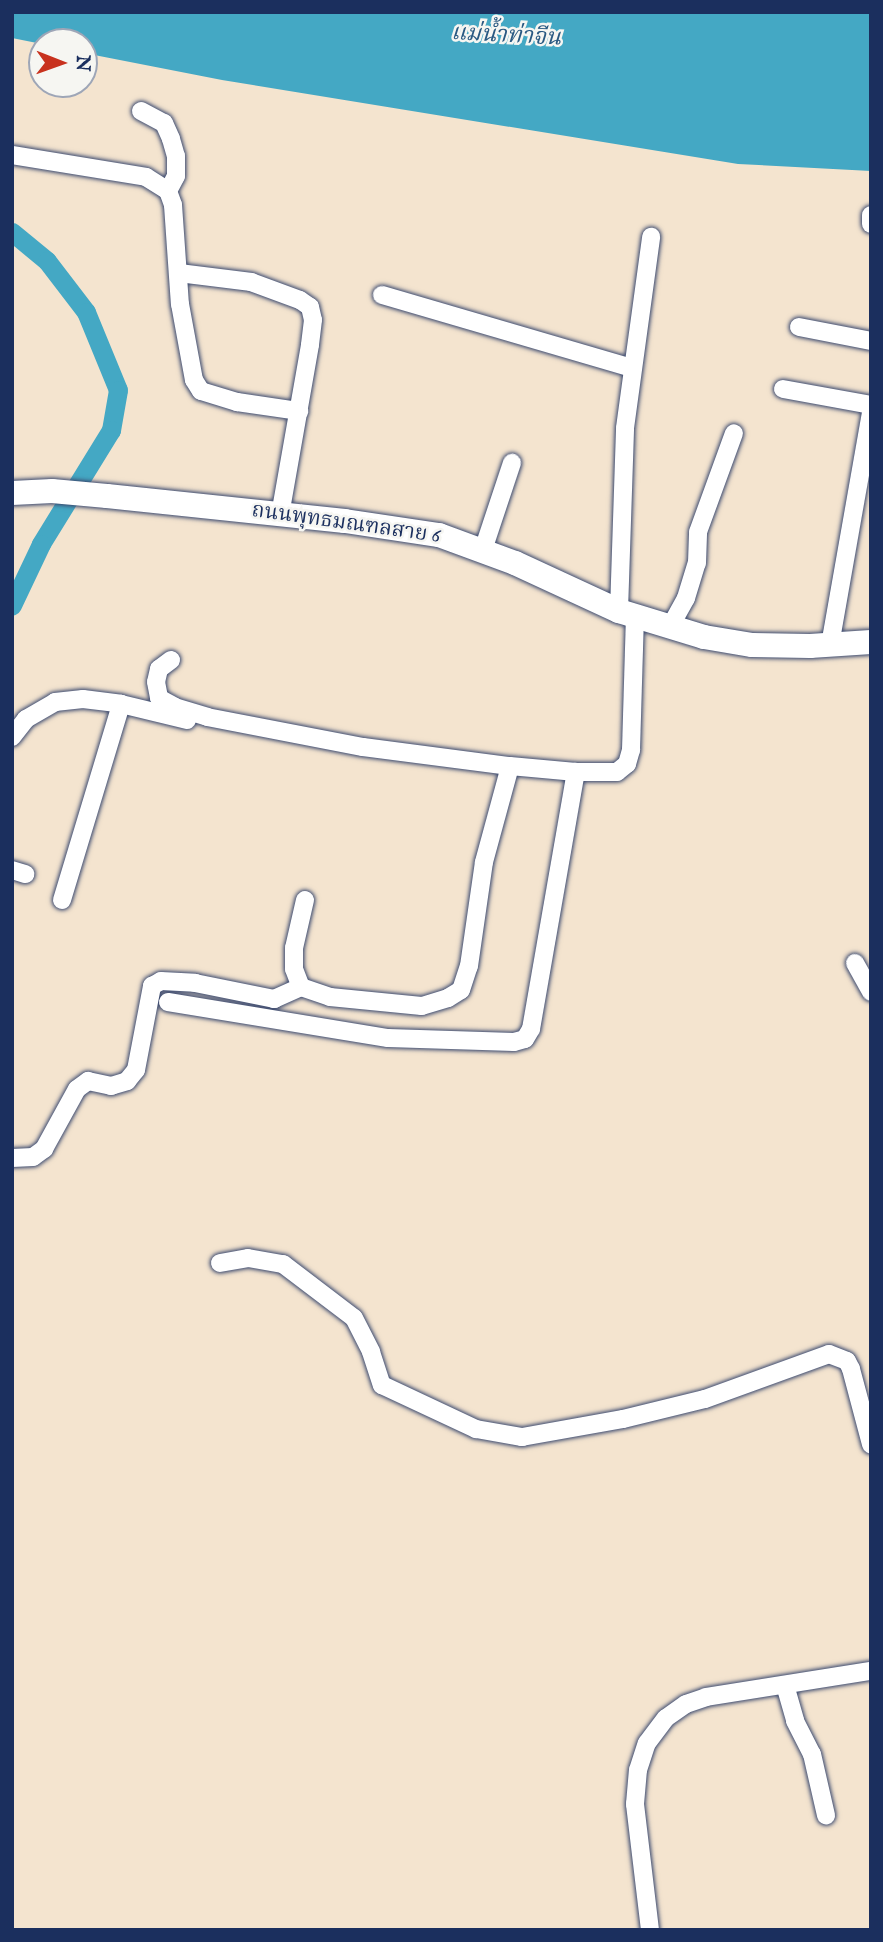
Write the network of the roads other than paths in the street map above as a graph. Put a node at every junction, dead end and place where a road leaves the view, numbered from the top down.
1 (141, 111) dead end
2 (12, 155) edge
3 (168, 191) junction
4 (871, 215) edge
5 (871, 224) edge
6 (651, 237) dead end
7 (178, 273) junction
8 (382, 295) dead end
9 (799, 327) dead end
10 (871, 341) edge
11 (631, 368) junction
12 (783, 389) dead end
13 (871, 405) edge
14 (299, 411) junction
15 (871, 412) edge
16 (734, 433) dead end
17 (512, 463) dead end
18 (12, 492) edge
19 (280, 515) junction
20 (483, 550) junction
21 (627, 613) junction
22 (670, 626) junction
23 (871, 642) edge
24 (830, 645) junction
25 (171, 660) dead end
26 (121, 704) junction
27 (208, 717) junction
28 (12, 737) edge
29 (510, 766) junction
30 (576, 772) junction
31 (62, 900) dead end
32 (305, 900) dead end
33 (855, 963) dead end
34 (301, 987) junction
35 (871, 992) edge
36 (168, 1002) dead end
37 (12, 1158) edge
38 (220, 1262) dead end
39 (871, 1444) edge
40 (871, 1671) edge
41 (785, 1685) junction
42 (826, 1815) dead end
43 (650, 1930) edge

1 - 3 street
2 - 3 street
3 - 7 street
4 - 5 street
6 - 11 street
7 - 14 street
7 - 14 street
8 - 11 street
9 - 10 street
11 - 21 street
12 - 13 street
14 - 19 street
15 - 24 street
16 - 22 street
17 - 20 street
18 - 19 main road, ถนนพุทธมณฑลสาย 6
19 - 20 main road, ถนนพุทธมณฑลสาย 6
20 - 21 main road, ถนนพุทธมณฑลสาย 6
21 - 22 main road, ถนนพุทธมณฑลสาย 6
21 - 30 street
22 - 24 main road, ถนนพุทธมณฑลสาย 6
23 - 24 main road, ถนนพุทธมณฑลสาย 6
25 - 27 street
26 - 27 street
26 - 28 street
26 - 31 street
27 - 29 street
29 - 30 street
29 - 34 street
30 - 36 street
32 - 34 street
33 - 35 street
34 - 37 street
38 - 39 street
40 - 41 street
41 - 42 street
41 - 43 street

